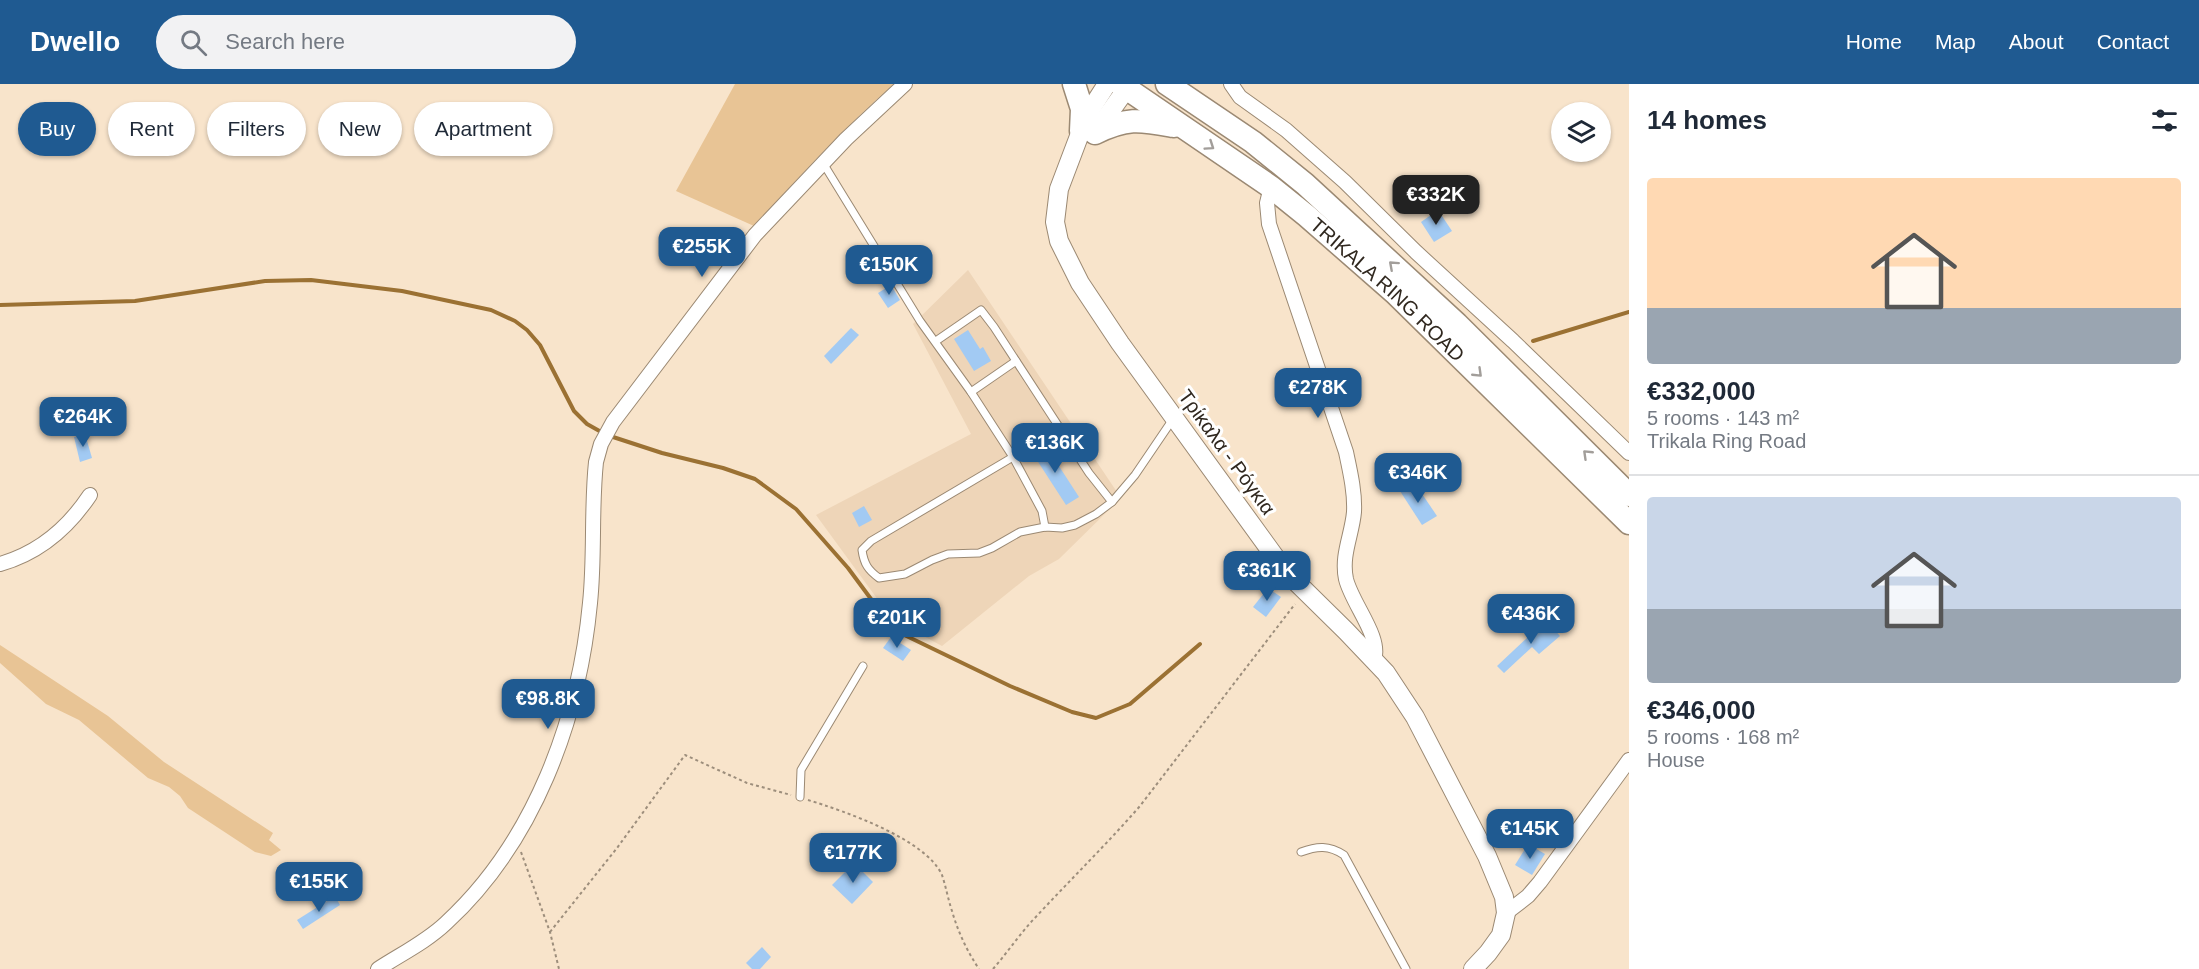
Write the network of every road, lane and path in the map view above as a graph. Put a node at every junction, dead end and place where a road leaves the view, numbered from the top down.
1 (905, 84) edge
2 (1074, 84) edge
3 (1167, 84) edge
4 (1184, 84) edge
5 (1232, 84) edge
6 (1121, 85) edge
7 (1198, 103) junction
8 (1181, 127) junction
9 (1088, 132) junction
10 (823, 163) junction
11 (1271, 187) junction
12 (936, 341) junction
13 (1016, 361) junction
14 (971, 392) junction
15 (1175, 417) junction
16 (1629, 453) edge
17 (1013, 457) junction
18 (90, 495) dead end
19 (1629, 495) edge
20 (1112, 502) junction
21 (1629, 523) edge
22 (1045, 527) junction
23 (0, 564) edge
24 (1305, 589) junction
25 (1374, 660) junction
26 (863, 666) dead end
27 (1629, 760) edge
28 (800, 797) junction
29 (515, 837) junction
30 (1301, 852) dead end
31 (1506, 913) junction
32 (550, 932) junction
33 (378, 969) edge
34 (559, 969) edge
35 (979, 969) edge
36 (993, 969) edge
37 (1406, 969) edge
38 (1473, 969) edge

1 - 10 street
2 - 9 main road
3 - 7 main road, TRIKALA RING ROAD
4 - 7 main road
5 - 16 street
6 - 8 main road, TRIKALA RING ROAD
6 - 9 street, Τρίκαλα - Ρόγκια
19 -> 7 main road, TRIKALA RING ROAD
8 - 9 main road
8 -> 11 main road, TRIKALA RING ROAD
9 - 15 street, Τρίκαλα - Ρόγκια
10 - 12 lane
10 - 29 street
11 -> 21 main road, TRIKALA RING ROAD
11 - 25 street
12 - 13 lane
12 - 14 lane
13 - 14 lane
13 - 20 lane
14 - 17 lane
15 - 20 lane
15 - 24 street, Τρίκαλα - Ρόγκια
17 - 22 lane
17 - 22 lane
18 - 23 street
20 - 22 lane
24 - 25 street, Τρίκαλα - Ρόγκια
24 - 36 path
25 - 31 street, Τρίκαλα - Ρόγκια
26 - 28 lane
27 - 31 street
28 - 32 path
28 - 35 path
29 - 32 path
29 - 33 street
30 - 37 lane
31 - 38 street
32 - 34 path

